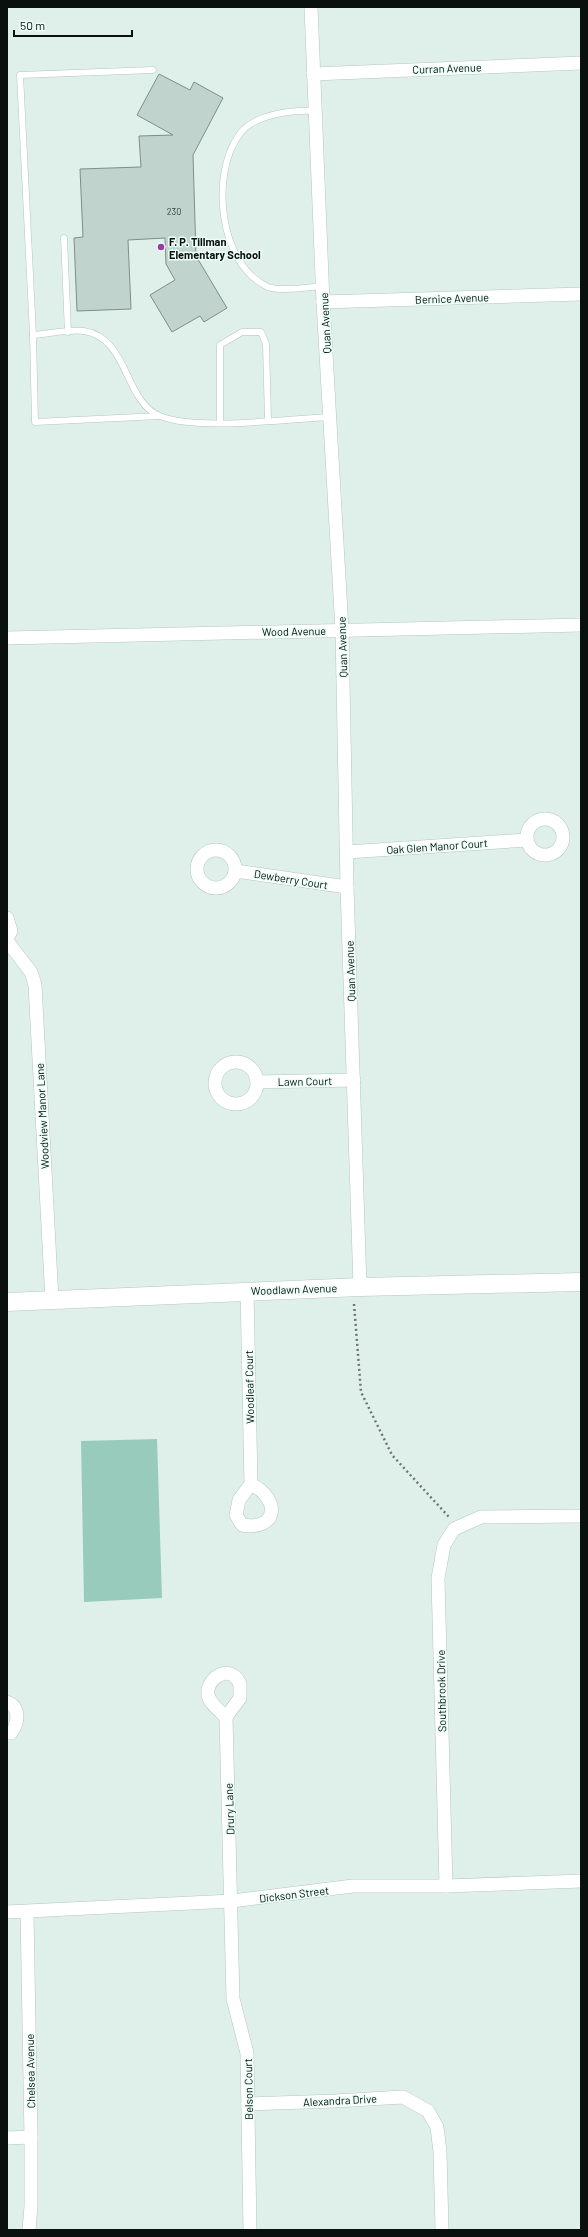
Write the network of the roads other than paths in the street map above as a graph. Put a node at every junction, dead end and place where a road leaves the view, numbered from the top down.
1 (311, 7) edge
2 (581, 63) edge
3 (153, 70) dead end
4 (313, 74) junction
5 (315, 111) junction
6 (64, 238) dead end
7 (323, 286) junction
8 (581, 294) edge
9 (323, 302) junction
10 (68, 332) junction
11 (33, 335) junction
12 (159, 416) junction
13 (330, 417) junction
14 (268, 420) junction
15 (220, 422) junction
16 (581, 625) edge
17 (342, 630) junction
18 (7, 638) edge
19 (527, 840) dead end
20 (346, 852) junction
21 (236, 871) dead end
22 (347, 887) junction
23 (7, 918) edge
24 (7, 940) edge
25 (354, 1080) junction
26 (257, 1082) dead end
27 (581, 1282) edge
28 (356, 1287) junction
29 (247, 1291) junction
30 (52, 1300) junction
31 (7, 1302) edge
32 (251, 1484) dead end
33 (581, 1516) edge
34 (7, 1702) edge
35 (226, 1717) dead end
36 (7, 1733) edge
37 (581, 1880) edge
38 (446, 1886) junction
39 (232, 1902) junction
40 (7, 1912) edge
41 (27, 1912) junction
42 (248, 2104) junction
43 (31, 2137) junction
44 (7, 2138) edge
45 (29, 2230) edge
46 (250, 2230) edge
47 (442, 2230) edge

1 - 4 street, Quan Avenue
2 - 4 street, Curran Avenue
3 - 11 lane
4 - 5 street, Quan Avenue
5 - 7 street, Quan Avenue
5 - 7 lane
6 - 10 lane
7 - 9 street, Quan Avenue
8 - 9 street, Bernice Avenue
9 - 13 street, Quan Avenue
10 - 11 lane
10 - 12 lane
11 - 12 lane
12 - 15 lane
13 - 14 lane
13 - 17 street, Quan Avenue
14 - 15 lane
14 - 15 lane
16 - 17 street, Wood Avenue
17 - 18 street, Wood Avenue
17 - 20 street, Quan Avenue
19 - 20 street, Oak Glen Manor Court
20 - 22 street, Quan Avenue
21 - 22 street, Dewberry Court
22 - 25 street, Quan Avenue
23 - 24 street
24 - 30 street, Woodview Manor Lane
25 - 26 street, Lawn Court
25 - 28 street, Quan Avenue
27 - 28 street, Woodlawn Avenue
28 - 29 street, Woodlawn Avenue
29 - 30 street, Woodlawn Avenue
29 - 32 street, Woodleaf Court
30 - 31 street, Woodlawn Avenue
33 - 38 street, Southbrook Drive
34 - 36 street
35 - 39 street, Drury Lane
37 - 38 street, Dickson Street
38 - 39 street, Dickson Street
39 - 41 street, Dickson Street
39 - 42 street, Belson Court
40 - 41 street, Dickson Street
41 - 43 street, Chelsea Avenue
42 - 46 street, Belson Court
42 - 47 street, Alexandra Drive
43 - 44 street
43 - 45 street, Chelsea Avenue

